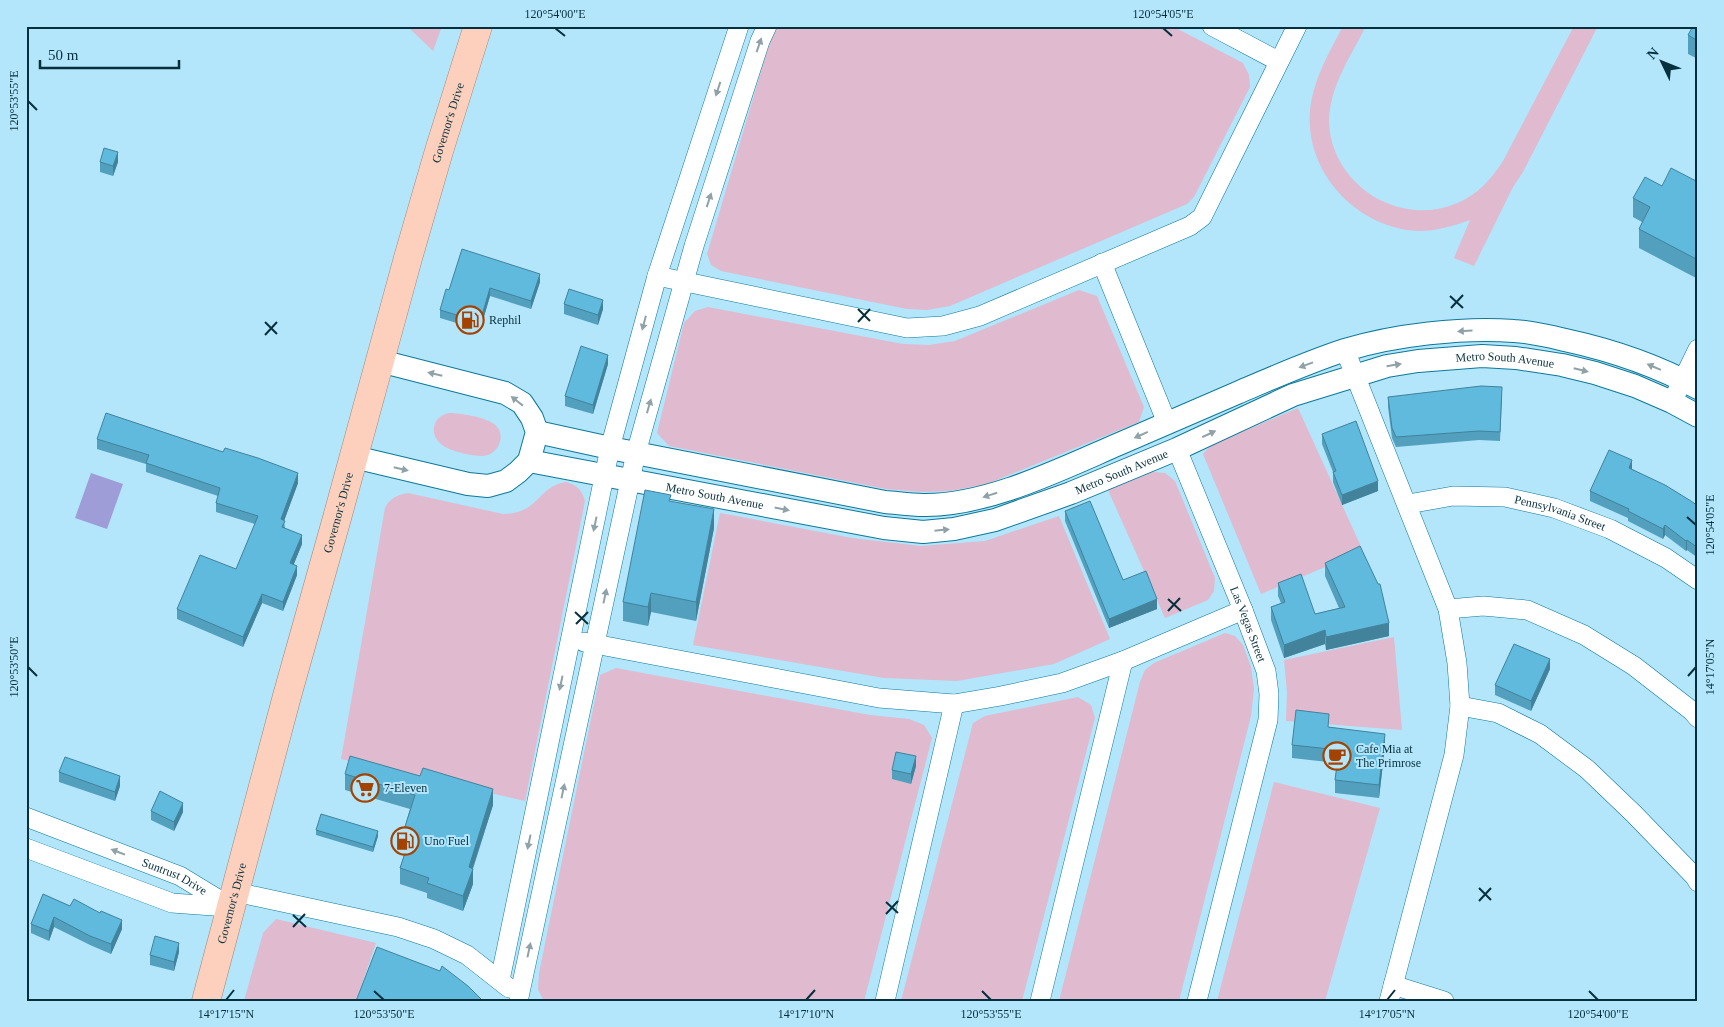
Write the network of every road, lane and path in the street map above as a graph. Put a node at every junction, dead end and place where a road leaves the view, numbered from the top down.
1 (478, 26) edge
2 (739, 26) edge
3 (767, 26) edge
4 (1212, 26) edge
5 (1297, 26) edge
6 (1278, 61) junction
7 (1102, 263) junction
8 (657, 276) junction
9 (684, 282) junction
10 (1698, 349) edge
11 (1345, 350) junction
12 (380, 361) junction
13 (1355, 375) junction
14 (1690, 384) edge
15 (1672, 402) junction
16 (1698, 416) edge
17 (1167, 423) junction
18 (537, 432) junction
19 (610, 448) junction
20 (1177, 449) junction
21 (636, 454) junction
22 (354, 457) junction
23 (529, 461) junction
24 (605, 476) junction
25 (631, 481) junction
26 (1408, 504) junction
27 (1698, 580) edge
28 (1448, 609) junction
29 (1243, 610) junction
30 (570, 638) junction
31 (594, 644) junction
32 (1123, 661) junction
33 (954, 704) junction
34 (1460, 706) junction
35 (1698, 718) edge
36 (26, 817) edge
37 (26, 848) edge
38 (1698, 882) edge
39 (232, 900) junction
40 (500, 980) junction
41 (1391, 993) edge
42 (521, 999) edge
43 (206, 1001) edge
44 (885, 1001) edge
45 (1040, 1001) edge
46 (1197, 1001) edge
47 (1444, 1001) edge

1 - 12 main road, Governor's Drive
2 -> 8 street
9 -> 3 street
4 - 6 street
5 - 6 street
6 - 7 street
7 - 9 street
7 - 17 street, Las Vegas Street
8 - 9 street
8 -> 19 street
21 -> 9 street
10 - 14 street
11 - 13 street
14 -> 11 street, Metro South Avenue
11 -> 17 street, Metro South Avenue
18 -> 12 street
12 - 22 main road, Governor's Drive
13 -> 15 street, Metro South Avenue
20 -> 13 street, Metro South Avenue
13 - 26 street
14 - 15 street
15 - 16 street, Metro South Avenue
17 - 20 street, Las Vegas Street
17 -> 21 street, Metro South Avenue
18 - 19 street, Metro South Avenue
18 - 23 street
19 - 21 street, Metro South Avenue
19 - 24 street
25 -> 20 street, Metro South Avenue
20 - 29 street, Las Vegas Street
21 - 25 street
22 -> 23 street
22 - 39 main road, Governor's Drive
23 - 24 street, Metro South Avenue
24 - 25 street, Metro South Avenue
24 -> 30 street
31 -> 25 street
26 - 27 street, Pennsylvania Street
26 - 28 street
28 - 34 street
28 - 35 street
29 - 32 street
29 - 46 street, Las Vegas Street
30 - 31 street
30 -> 40 street
31 - 33 street
42 -> 31 street
32 - 33 street
32 - 45 street
33 - 44 street
34 - 38 street
34 - 41 street
39 -> 36 street, Suntrust Drive
37 - 39 street, Suntrust Drive
39 - 40 street
39 - 43 main road, Governor's Drive
40 - 42 street
41 - 47 street

